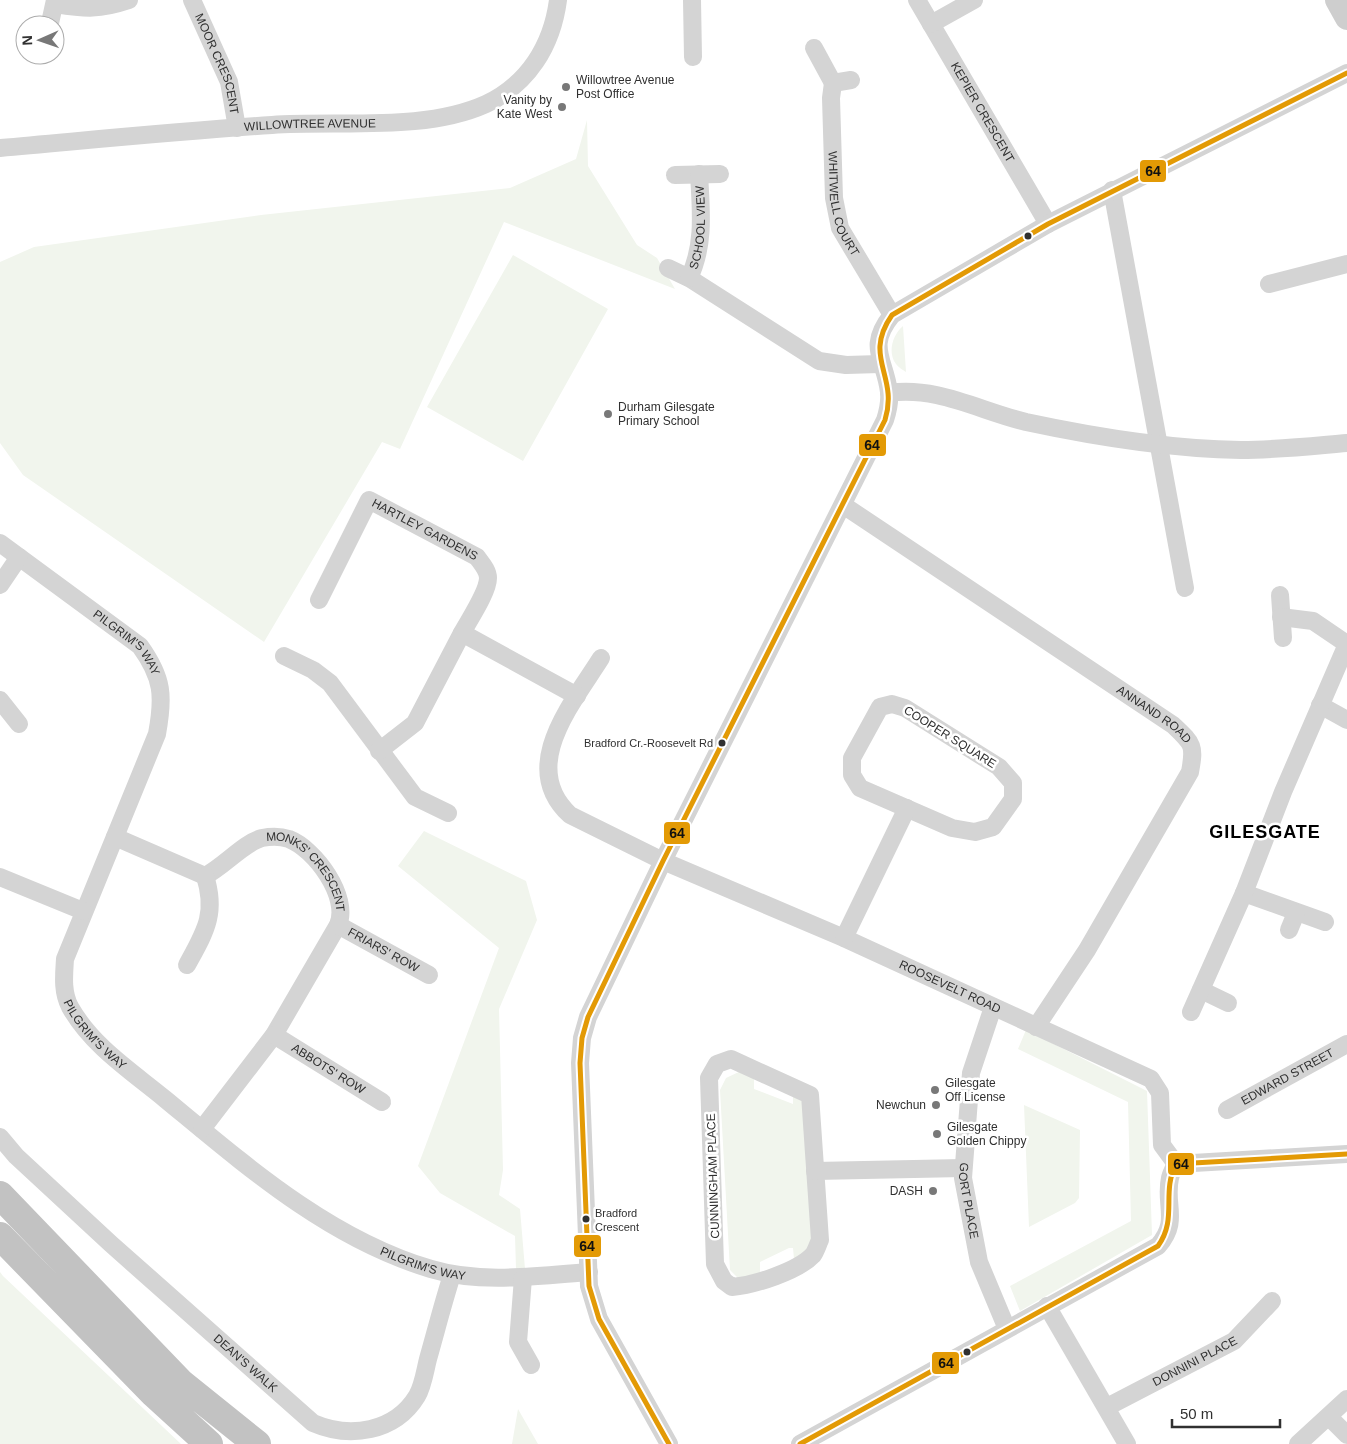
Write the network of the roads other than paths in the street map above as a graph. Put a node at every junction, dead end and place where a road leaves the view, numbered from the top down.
1 (129, 0) edge
2 (192, 0) edge
3 (558, 0) edge
4 (692, 0) edge
5 (917, 0) edge
6 (974, 0) edge
7 (1336, 0) edge
8 (55, 2) edge
9 (52, 15) edge
10 (1347, 18) edge
11 (931, 24) junction
12 (814, 48) dead end
13 (693, 57) dead end
14 (1347, 73) edge
15 (851, 80) dead end
16 (833, 82) junction
17 (238, 128) junction
18 (0, 148) edge
19 (700, 174) junction
20 (720, 174) dead end
21 (675, 175) dead end
22 (1112, 190) junction
23 (1048, 224) junction
24 (1347, 264) edge
25 (668, 268) dead end
26 (689, 278) junction
27 (1270, 284) dead end
28 (892, 315) junction
29 (880, 364) junction
30 (889, 393) junction
31 (1347, 443) edge
32 (1160, 445) junction
33 (843, 505) junction
34 (0, 543) edge
35 (19, 557) junction
36 (0, 585) edge
37 (1185, 588) dead end
38 (1280, 595) dead end
39 (319, 600) dead end
40 (1281, 617) junction
41 (462, 633) junction
42 (1282, 638) dead end
43 (1347, 644) edge
44 (284, 656) dead end
45 (601, 658) dead end
46 (577, 696) junction
47 (0, 700) edge
48 (1320, 704) junction
49 (1347, 720) edge
50 (19, 724) dead end
51 (379, 751) junction
52 (907, 808) junction
53 (448, 812) dead end
54 (115, 837) junction
55 (664, 861) junction
56 (205, 876) junction
57 (0, 877) edge
58 (1244, 893) junction
59 (83, 911) junction
60 (1296, 913) junction
61 (1325, 922) dead end
62 (338, 925) junction
63 (1289, 930) dead end
64 (844, 938) junction
65 (187, 965) dead end
66 (429, 975) dead end
67 (1200, 990) junction
68 (1228, 1003) dead end
69 (993, 1008) junction
70 (1191, 1012) dead end
71 (1036, 1027) junction
72 (274, 1035) junction
73 (1347, 1044) edge
74 (382, 1102) dead end
75 (1227, 1110) dead end
76 (202, 1129) junction
77 (0, 1137) edge
78 (1347, 1154) edge
79 (1176, 1164) junction
80 (963, 1168) junction
81 (815, 1171) junction
82 (0, 1194) edge
83 (0, 1236) edge
84 (589, 1272) junction
85 (452, 1275) junction
86 (523, 1278) junction
87 (1272, 1301) dead end
88 (1046, 1306) junction
89 (1007, 1329) junction
90 (531, 1365) dead end
91 (1347, 1399) edge
92 (1107, 1407) junction
93 (1330, 1417) junction
94 (1347, 1435) edge
95 (209, 1444) edge
96 (257, 1444) edge
97 (669, 1444) edge
98 (800, 1444) edge
99 (1127, 1444) edge
100 (1298, 1444) edge

1 - 8 street
2 - 17 street, MOOR CRESCENT
3 - 17 street, WILLOWTREE AVENUE
4 - 13 street
5 - 11 street, KEPIER CRESCENT
6 - 11 street
7 - 10 street
8 - 9 street
11 - 23 street, KEPIER CRESCENT
12 - 16 street
14 - 22 street
15 - 16 street
16 - 28 street, WHITWELL COURT
17 - 18 street, WILLOWTREE AVENUE
19 - 20 street, SCHOOL VIEW
19 - 21 street, SCHOOL VIEW
19 - 26 street, SCHOOL VIEW
22 - 23 street
22 - 32 street
23 - 28 street
24 - 27 street
25 - 26 street
26 - 29 street
28 - 29 street
29 - 30 street
30 - 32 street
30 - 33 street
31 - 32 street
32 - 37 street
33 - 55 street
33 - 71 street, ANNAND ROAD
34 - 35 street
35 - 36 street
35 - 54 street, PILGRIM'S WAY
38 - 40 street
39 - 41 street, HARTLEY GARDENS
40 - 42 street
40 - 43 street
41 - 46 street
41 - 51 street, HARTLEY GARDENS
43 - 48 street
44 - 51 street
45 - 46 street
46 - 55 street
47 - 50 street
48 - 49 street
48 - 58 street
51 - 53 street
52 - 52 street, COOPER SQUARE
52 - 64 street
54 - 56 street
54 - 59 street, PILGRIM'S WAY
55 - 64 street, ROOSEVELT ROAD
55 - 84 street
56 - 62 street, MONKS' CRESCENT
56 - 65 street
57 - 59 street
58 - 60 street
58 - 67 street
59 - 76 street, PILGRIM'S WAY
60 - 61 street
60 - 63 street
62 - 66 street, FRIARS' ROW
62 - 72 street, MONKS' CRESCENT
64 - 69 street, ROOSEVELT ROAD
67 - 68 street
67 - 70 street
69 - 71 street, ROOSEVELT ROAD
69 - 80 street, GORT PLACE
71 - 79 street, ROOSEVELT ROAD
72 - 74 street, ABBOTS' ROW
72 - 76 street, MONKS' CRESCENT
73 - 75 street, EDWARD STREET
76 - 85 street, PILGRIM'S WAY
77 - 85 street, DEAN'S WALK
78 - 79 street
79 - 88 street
80 - 81 street
80 - 89 street, GORT PLACE
81 - 81 street, CUNNINGHAM PLACE
82 - 96 highway
83 - 95 highway
84 - 86 street, PILGRIM'S WAY
84 - 97 street
85 - 86 street, PILGRIM'S WAY
86 - 90 street
87 - 92 street, DONNINI PLACE
88 - 89 street
88 - 92 street
89 - 98 street
91 - 93 street
92 - 99 street
93 - 94 street
93 - 100 street

